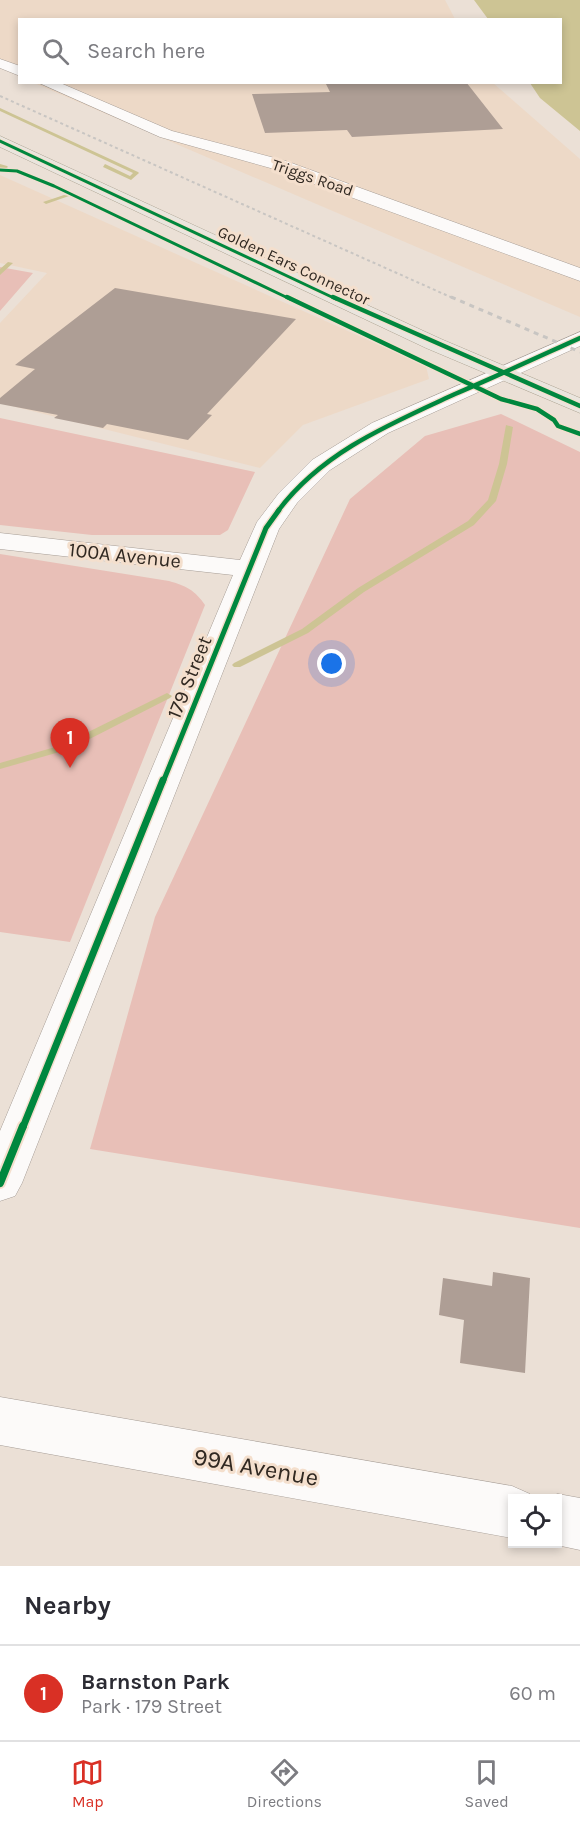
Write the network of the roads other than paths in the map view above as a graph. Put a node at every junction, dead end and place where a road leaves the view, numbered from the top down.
1 (0, 63) edge
2 (18, 71) edge
3 (49, 84) edge
4 (0, 141) edge
5 (580, 275) edge
6 (580, 338) edge
7 (501, 374) junction
8 (580, 406) edge
9 (0, 541) edge
10 (251, 569) junction
11 (0, 1184) edge
12 (0, 1421) edge
13 (508, 1511) edge
14 (562, 1521) edge
15 (580, 1524) edge

1 - 2 street
3 - 5 street, Triggs Road
4 - 7 main road, Golden Ears Connector
6 - 7 street, 179 Street
7 - 8 main road, Golden Ears Connector
7 - 10 street, 179 Street
9 - 10 street, 100A Avenue
10 - 11 street, 179 Street
12 - 13 street, 99A Avenue
14 - 15 street

